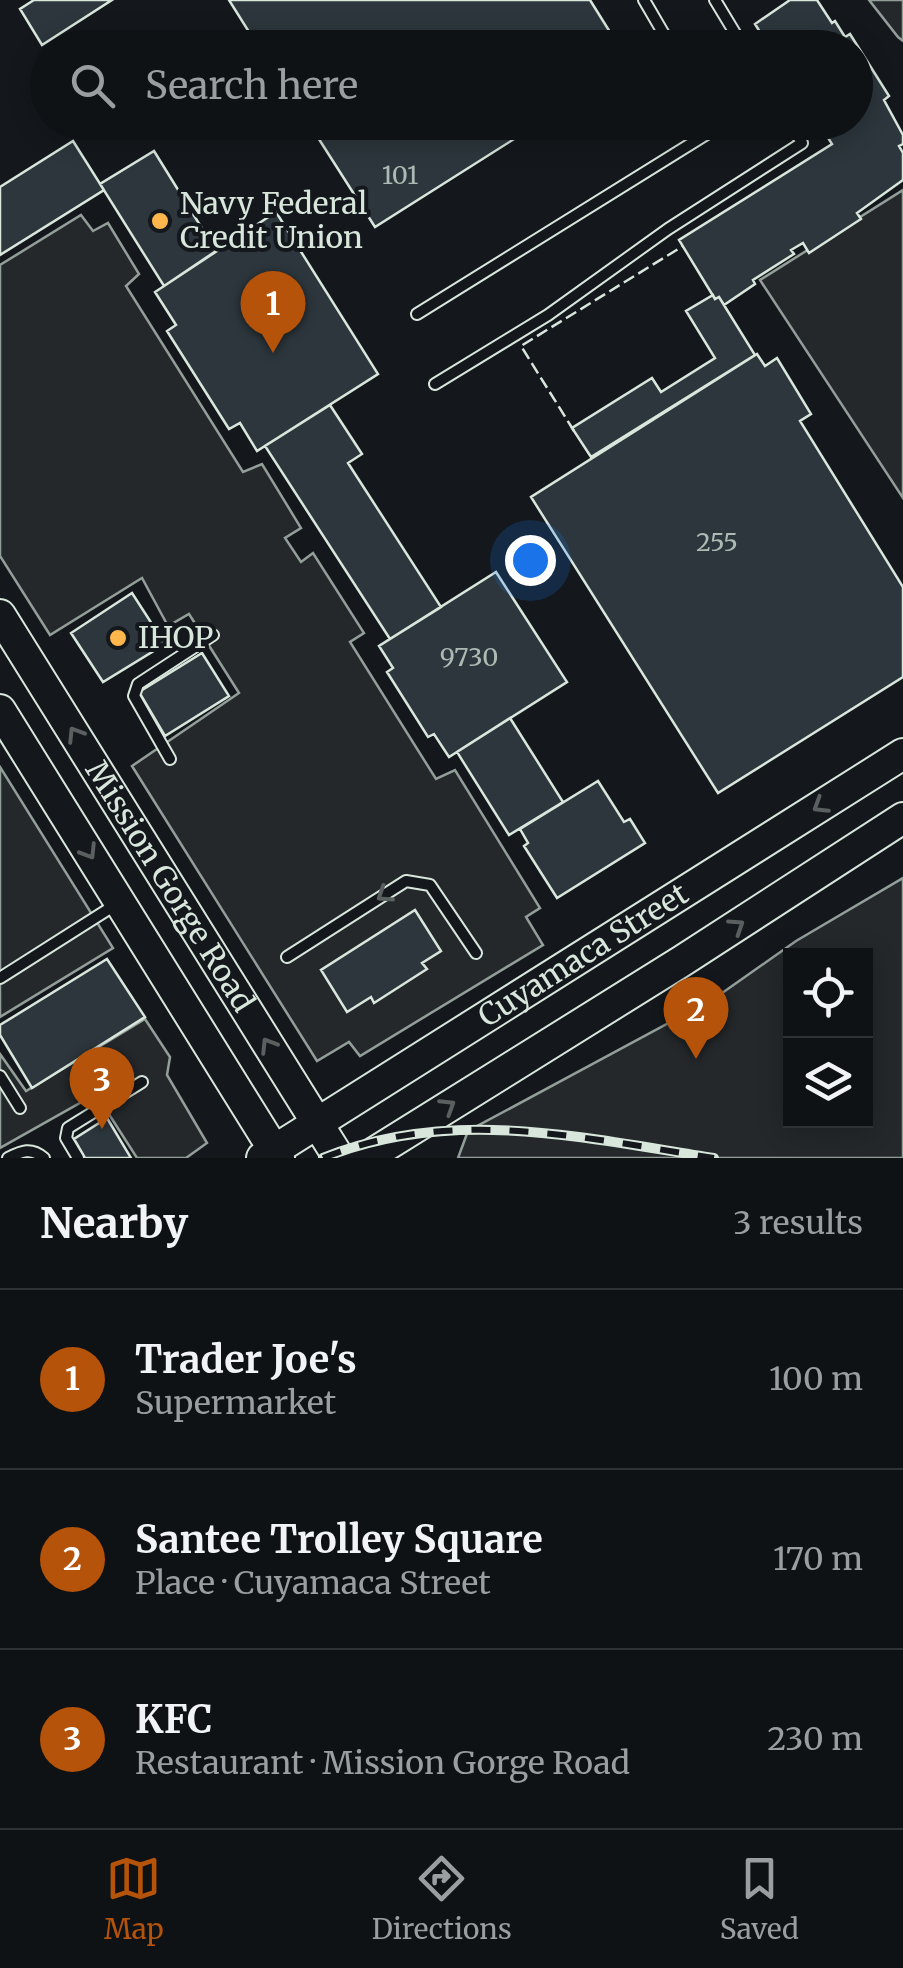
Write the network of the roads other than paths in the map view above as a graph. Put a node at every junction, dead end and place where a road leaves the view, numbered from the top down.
1 (644, 0) edge
2 (715, 0) edge
3 (662, 30) edge
4 (733, 30) edge
5 (697, 140) edge
6 (800, 140) edge
7 (417, 314) dead end
8 (434, 384) dead end
9 (0, 616) edge
10 (213, 635) dead end
11 (0, 710) edge
12 (903, 754) edge
13 (170, 759) dead end
14 (903, 818) edge
15 (120, 902) junction
16 (476, 953) dead end
17 (287, 957) dead end
18 (0, 978) edge
19 (0, 1076) edge
20 (142, 1082) dead end
21 (20, 1108) dead end
22 (318, 1124) junction
23 (272, 1156) edge
24 (8, 1158) edge
25 (44, 1158) edge
26 (78, 1158) edge
27 (338, 1158) edge
28 (366, 1158) edge

1 - 3 lane
2 - 4 lane
5 - 7 lane
6 - 8 lane
22 -> 9 main road, Mission Gorge Road
10 - 13 lane
11 -> 15 main road, Mission Gorge Road
12 -> 22 main road, Cuyamaca Street
28 -> 14 main road, Cuyamaca Street
15 - 18 lane
15 - 23 main road, Mission Gorge Road
16 -> 17 lane
19 - 21 lane
20 - 26 lane
22 - 23 main road, Cuyamaca Street
22 - 27 main road, Mission Gorge Road
24 - 25 lane

